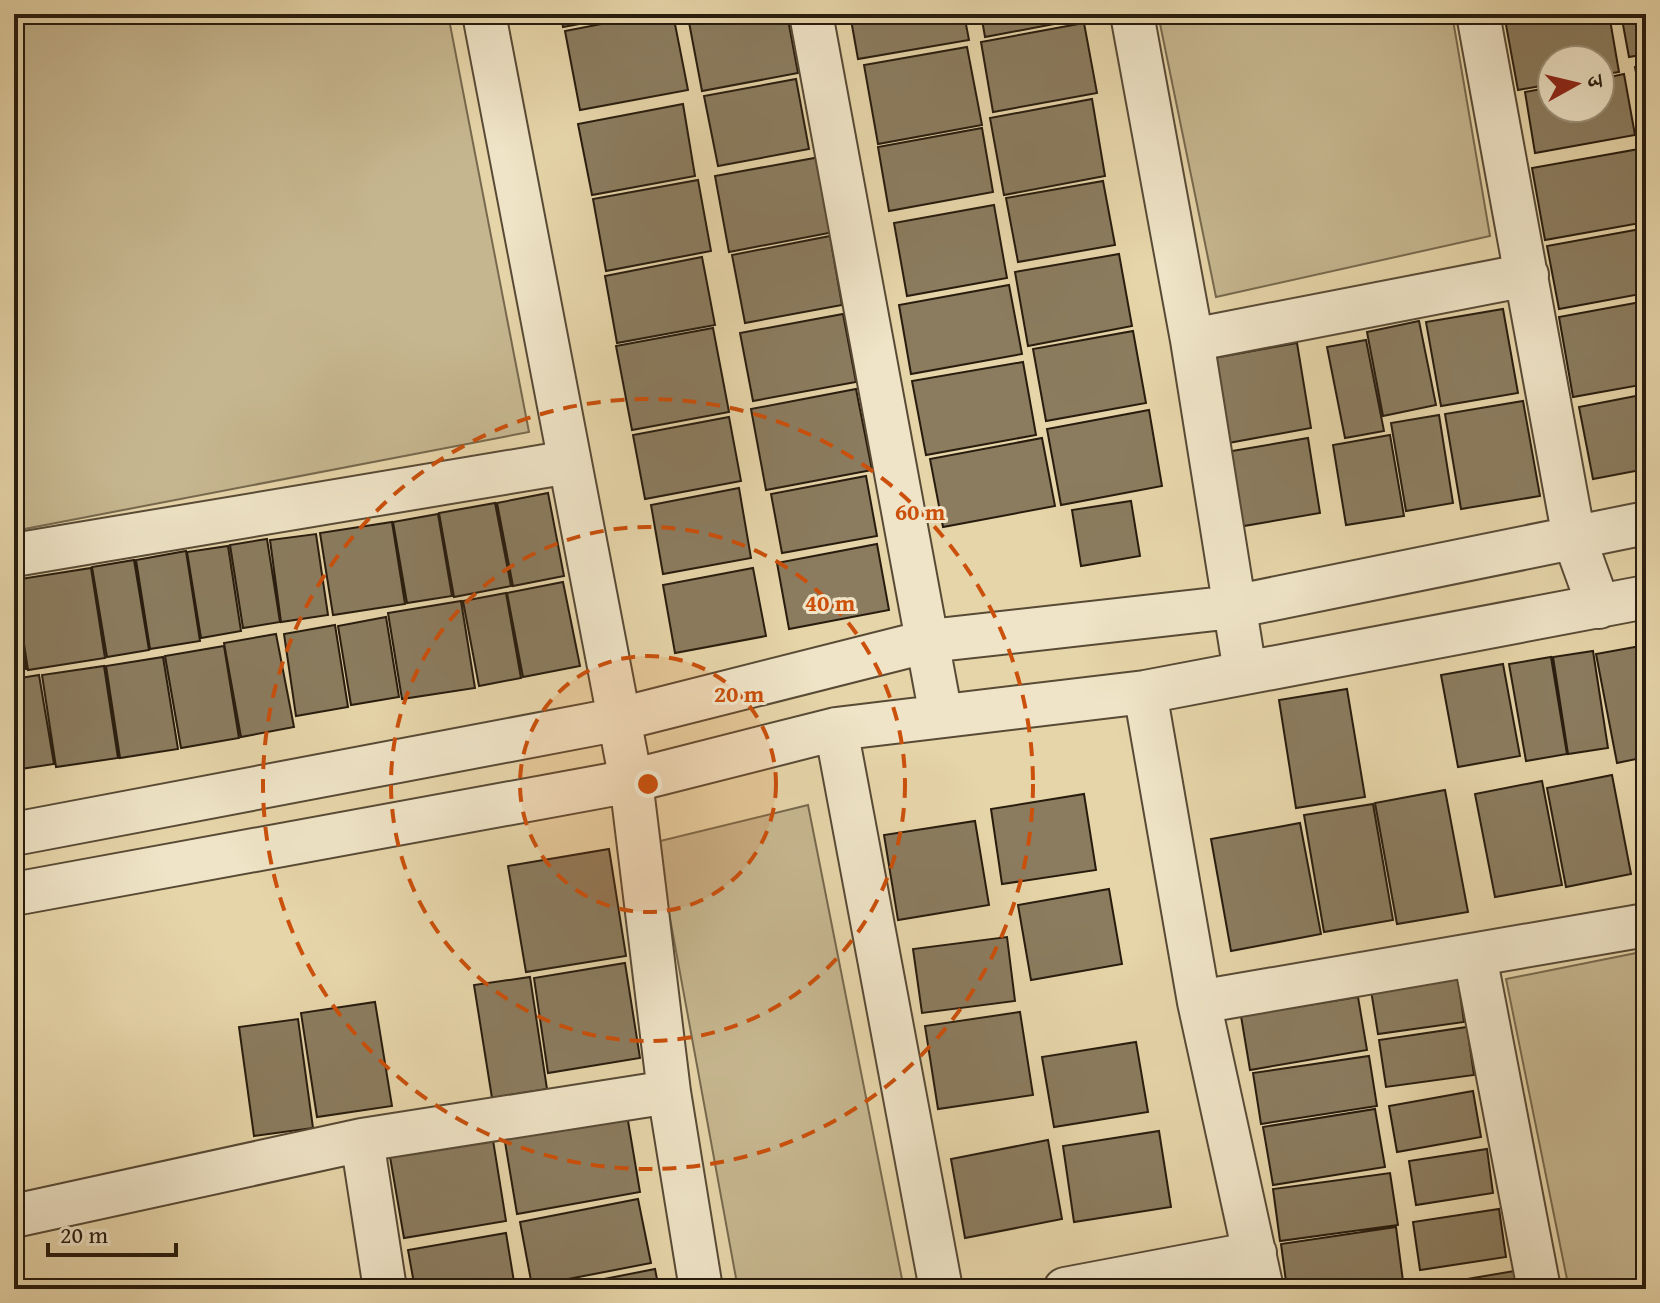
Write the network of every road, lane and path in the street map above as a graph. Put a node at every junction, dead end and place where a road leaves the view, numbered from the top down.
1 (484, 14) edge
2 (811, 14) edge
3 (1132, 14) edge
4 (1478, 14) edge
5 (1527, 275) junction
6 (1192, 340) junction
7 (569, 462) junction
8 (1646, 523) edge
9 (1574, 538) junction
10 (14, 555) edge
11 (1646, 597) edge
12 (1233, 607) junction
13 (1599, 607) junction
14 (929, 641) junction
15 (1245, 672) junction
16 (1145, 692) junction
17 (941, 716) junction
18 (620, 719) junction
19 (836, 729) junction
20 (631, 781) junction
21 (14, 834) edge
22 (14, 894) edge
23 (1646, 925) edge
24 (1475, 956) junction
25 (1199, 1002) junction
26 (669, 1092) junction
27 (362, 1140) junction
28 (14, 1216) edge
29 (1258, 1271) edge
30 (385, 1289) edge
31 (701, 1289) edge
32 (941, 1289) edge
33 (1065, 1289) edge
34 (1539, 1289) edge

1 - 7 street
2 - 14 street
3 - 6 street
4 - 5 street
5 - 6 street
5 - 9 street
6 - 12 street
7 - 10 street
7 - 18 street
8 - 9 street
9 - 12 street
9 - 13 street
11 - 13 street
12 - 14 street
12 - 15 street
13 - 15 street
14 - 17 street
14 - 18 street
15 - 16 street
16 - 17 street
16 - 25 street
17 - 19 street
18 - 20 street
18 - 21 street
19 - 20 street
19 - 32 street
20 - 22 street
20 - 26 street
23 - 24 street
24 - 25 street
24 - 34 street
25 - 29 street
26 - 27 street
26 - 31 street
27 - 28 street
27 - 30 street
29 - 33 street

